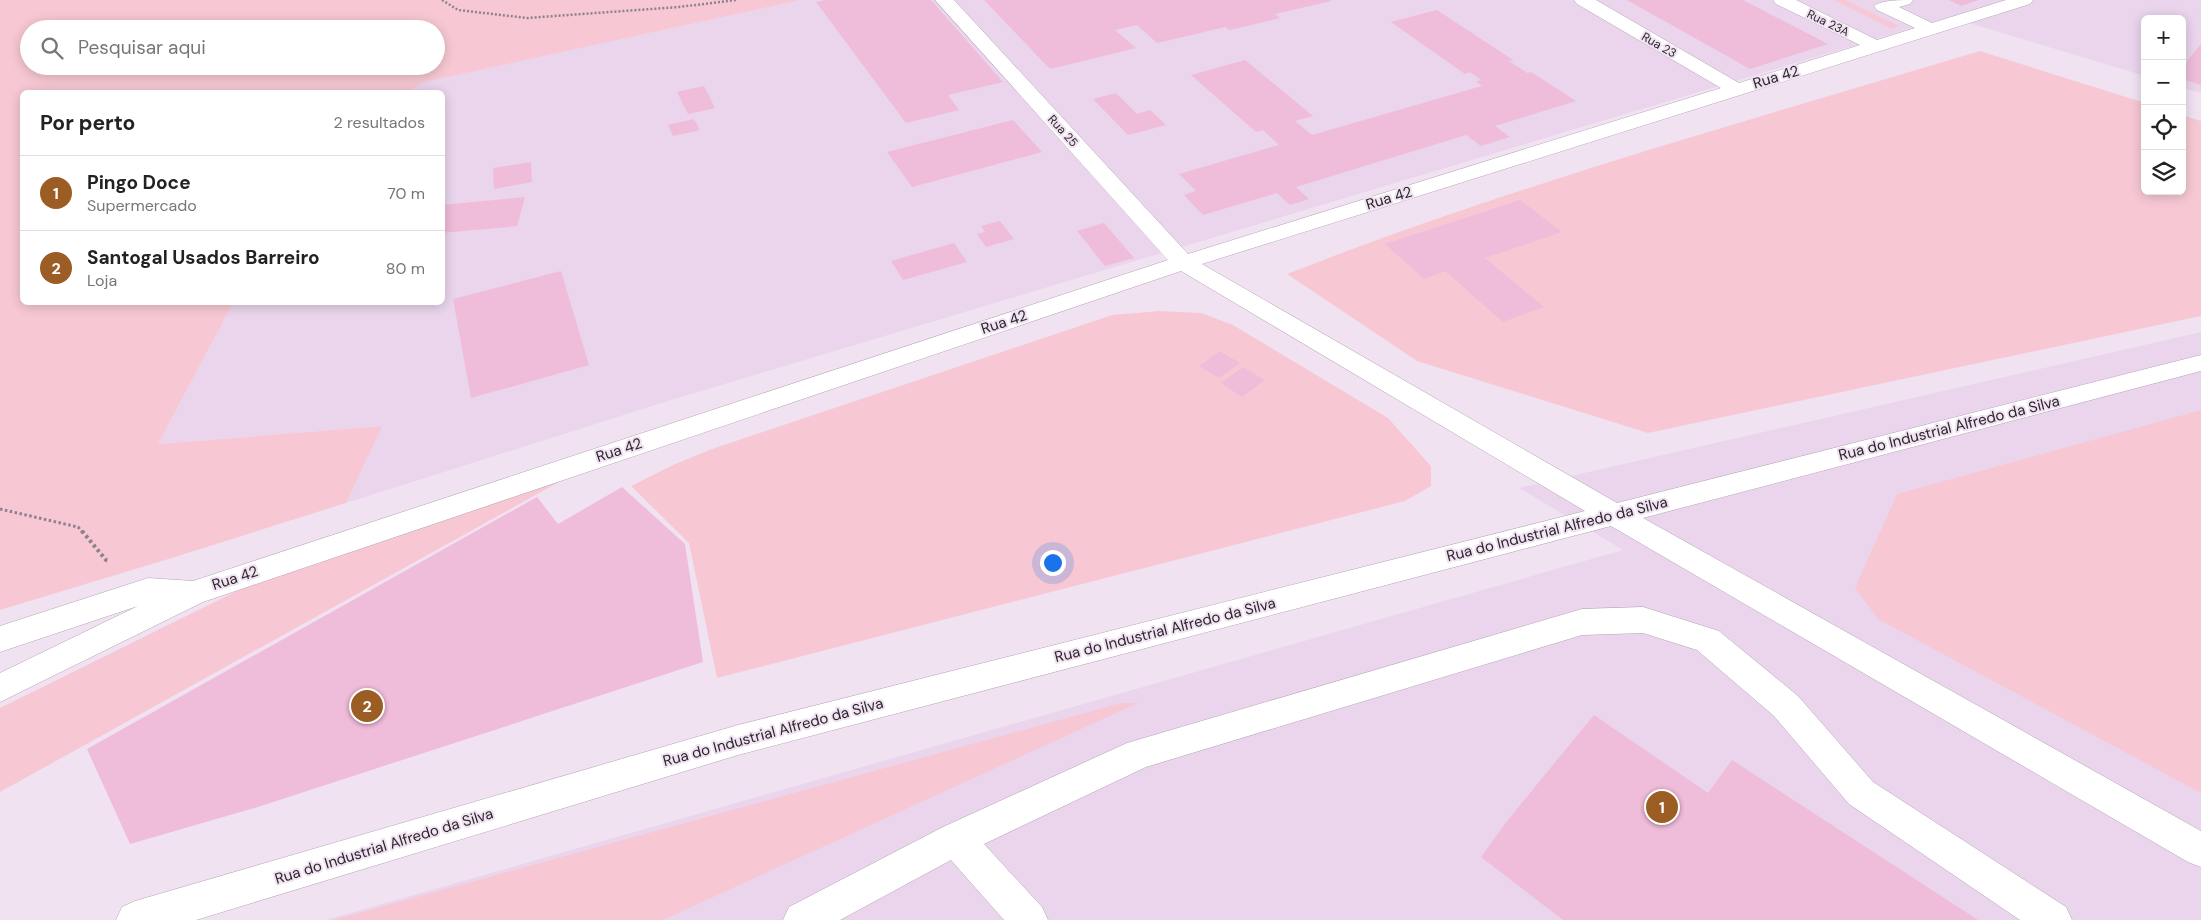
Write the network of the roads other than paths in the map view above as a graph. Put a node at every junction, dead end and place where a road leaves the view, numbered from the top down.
1 (944, 0) edge
2 (1582, 0) edge
3 (1782, 0) edge
4 (1904, 0) edge
5 (2024, 0) edge
6 (1931, 29) junction
7 (1875, 46) junction
8 (1736, 89) junction
9 (1182, 263) junction
10 (2201, 362) edge
11 (1613, 514) junction
12 (192, 592) junction
13 (0, 639) edge
14 (0, 688) edge
15 (956, 839) junction
16 (2201, 850) edge
17 (135, 920) edge
18 (802, 920) edge
19 (1029, 920) edge
20 (2052, 920) edge

1 - 9 street, Rua 25
2 - 8 street, Rua 23
3 - 7 street, Rua 23A
4 - 6 street
5 - 6 street, Rua 42
6 - 7 street, Rua 42
7 - 8 street, Rua 42
8 - 9 street, Rua 42
9 - 11 street, Rua 25
9 - 12 street, Rua 42
10 - 11 street, Rua do Industrial Alfredo da Silva
11 - 16 street, Rua 25
11 - 17 street, Rua do Industrial Alfredo da Silva
12 - 13 street
12 - 14 street, Rua 42
15 - 18 street
15 - 19 street
15 - 20 street

